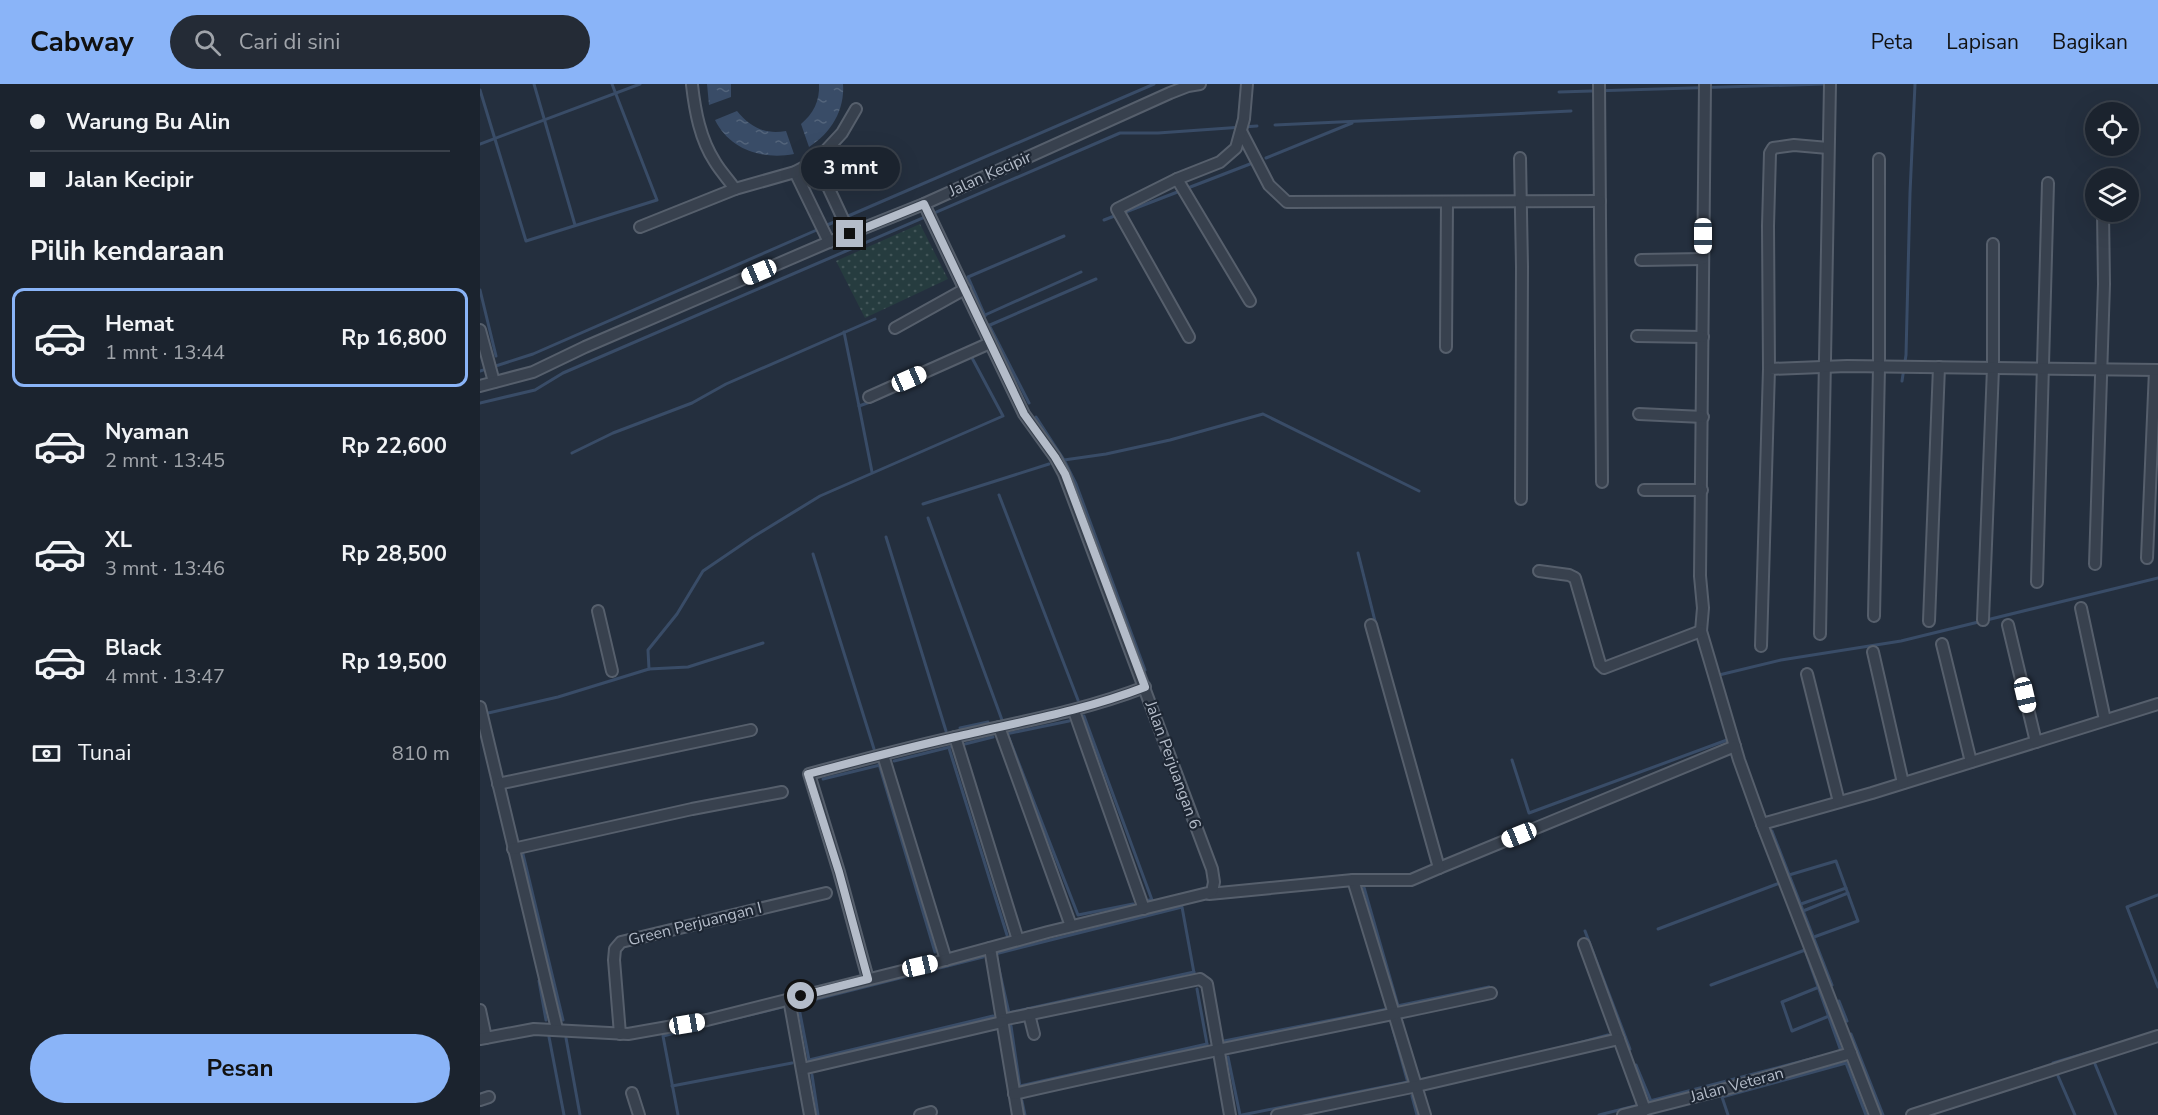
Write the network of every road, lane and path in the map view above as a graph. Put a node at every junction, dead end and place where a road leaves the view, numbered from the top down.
1 (1200, 84) edge
2 (1247, 84) edge
3 (692, 85) edge
4 (1188, 85) edge
5 (1599, 85) edge
6 (1830, 86) edge
7 (1166, 88) edge
8 (1705, 88) edge
9 (856, 109) dead end
10 (1241, 131) junction
11 (1828, 148) junction
12 (1520, 158) dead end
13 (1880, 159) dead end
14 (816, 161) junction
15 (795, 172) junction
16 (1177, 179) junction
17 (2048, 183) dead end
18 (735, 189) junction
19 (1600, 201) junction
20 (1448, 202) junction
21 (1521, 202) junction
22 (928, 212) junction
23 (2103, 222) edge
24 (640, 227) dead end
25 (850, 234) junction
26 (829, 242) junction
27 (1993, 244) dead end
28 (1703, 259) junction
29 (1641, 260) dead end
30 (965, 289) junction
31 (1250, 301) dead end
32 (895, 328) dead end
33 (480, 330) edge
34 (1637, 336) dead end
35 (1189, 337) dead end
36 (1703, 337) junction
37 (990, 343) junction
38 (1446, 347) dead end
39 (1826, 367) junction
40 (1879, 367) junction
41 (1939, 367) junction
42 (1993, 368) junction
43 (2044, 368) junction
44 (1769, 369) junction
45 (2101, 370) junction
46 (2156, 370) edge
47 (491, 372) junction
48 (480, 386) edge
49 (869, 397) dead end
50 (1639, 414) dead end
51 (1703, 417) junction
52 (1602, 482) dead end
53 (1702, 489) junction
54 (1644, 490) dead end
55 (1521, 499) dead end
56 (2147, 558) dead end
57 (2095, 564) dead end
58 (1539, 571) dead end
59 (2037, 582) dead end
60 (2081, 608) dead end
61 (598, 611) dead end
62 (1874, 616) dead end
63 (1983, 620) dead end
64 (1929, 621) dead end
65 (1371, 625) dead end
66 (2008, 625) dead end
67 (1701, 631) junction
68 (1820, 634) dead end
69 (1942, 644) dead end
70 (1761, 646) dead end
71 (1873, 652) dead end
72 (612, 671) dead end
73 (1807, 674) dead end
74 (1145, 687) junction
75 (2158, 704) edge
76 (480, 707) edge
77 (1074, 711) junction
78 (2105, 720) junction
79 (999, 727) junction
80 (751, 730) dead end
81 (955, 737) junction
82 (2036, 742) junction
83 (1735, 746) junction
84 (883, 755) junction
85 (1971, 762) junction
86 (1903, 783) junction
87 (498, 784) junction
88 (782, 792) dead end
89 (1839, 802) junction
90 (1762, 824) junction
91 (513, 849) junction
92 (1439, 868) junction
93 (1353, 880) junction
94 (1211, 892) junction
95 (826, 893) dead end
96 (1144, 909) junction
97 (1071, 926) junction
98 (1018, 940) junction
99 (1584, 944) dead end
100 (990, 948) junction
101 (946, 960) junction
102 (868, 979) junction
103 (1491, 993) dead end
104 (789, 999) junction
105 (480, 1011) edge
106 (1029, 1014) junction
107 (1395, 1014) junction
108 (1002, 1021) junction
109 (557, 1029) junction
110 (620, 1034) junction
111 (1034, 1034) dead end
112 (2158, 1036) edge
113 (483, 1039) edge
114 (1619, 1039) junction
115 (1218, 1050) junction
116 (1851, 1053) junction
117 (802, 1069) junction
118 (1418, 1086) junction
119 (632, 1094) dead end
120 (1014, 1094) junction
121 (1645, 1110) junction
122 (639, 1115) edge
123 (810, 1115) edge
124 (1018, 1115) edge
125 (1230, 1115) edge
126 (1277, 1115) edge
127 (1425, 1115) edge
128 (1623, 1115) edge
129 (1875, 1115) edge
130 (1912, 1115) edge

1 - 4 street, Jalan Kecipir
2 - 10 street
3 - 18 street
4 - 7 street, Jalan Kecipir
5 - 19 street
6 - 11 street
7 - 22 street, Jalan Kecipir
8 - 28 street
9 - 14 street
10 - 16 street
10 - 20 street
11 - 39 street
11 - 44 street
12 - 21 street
13 - 40 street
14 - 15 street
14 - 25 street
15 - 18 street
15 - 26 street
16 - 31 street
16 - 35 street
17 - 43 street
18 - 24 street
19 - 21 street
19 - 52 street
20 - 21 street
20 - 38 street
21 - 55 street
22 - 25 street, Jalan Kecipir
22 - 30 street, Jalan Perjuangan 6
23 - 45 street
25 - 26 street, Jalan Kecipir
26 - 47 street, Jalan Kecipir
27 - 42 street
28 - 29 street
28 - 36 street
30 - 32 street
30 - 37 street, Jalan Perjuangan 6
33 - 47 street
34 - 36 street
36 - 51 street
37 - 49 street
37 - 74 street, Jalan Perjuangan 6
39 - 40 street
39 - 44 street
39 - 68 street
40 - 41 street
40 - 62 street
41 - 42 street
41 - 64 street
42 - 43 street
42 - 63 street
43 - 45 street
43 - 59 street
44 - 70 street
45 - 46 street
45 - 57 street
46 - 56 street
47 - 48 street, Jalan Kecipir
50 - 51 street
51 - 53 street
53 - 54 street
53 - 67 street
58 - 67 street
60 - 78 street
61 - 72 street
65 - 92 street
66 - 82 street
67 - 83 street
69 - 85 street
71 - 86 street
73 - 89 street
74 - 77 street
74 - 94 street, Jalan Perjuangan 6
75 - 78 street
76 - 87 street
77 - 79 street
77 - 96 street
78 - 82 street
79 - 81 street
79 - 97 street
80 - 87 street
81 - 84 street
81 - 98 street
82 - 85 street
83 - 90 street
83 - 92 street
84 - 101 street
84 - 102 street
85 - 86 street
86 - 89 street
87 - 91 street
88 - 91 street
89 - 90 street
90 - 116 street
91 - 109 street
92 - 93 street
93 - 94 street
93 - 107 street
94 - 96 street
95 - 110 street, Green Perjuangan I
96 - 97 street
97 - 98 street
98 - 100 street
99 - 114 street
100 - 101 street
100 - 108 street
101 - 102 street
102 - 104 street
103 - 107 street
104 - 110 street
104 - 117 street
105 - 113 street
106 - 108 street
106 - 111 street
106 - 115 street
107 - 115 street
107 - 118 street
108 - 117 street
108 - 120 street
109 - 110 street
109 - 113 street
112 - 130 street
114 - 118 street
114 - 121 street
115 - 120 street
115 - 125 street
116 - 121 street, Jalan Veteran
116 - 129 street
117 - 123 street
118 - 126 street
118 - 127 street
119 - 122 street
120 - 124 street
121 - 128 street, Jalan Veteran

